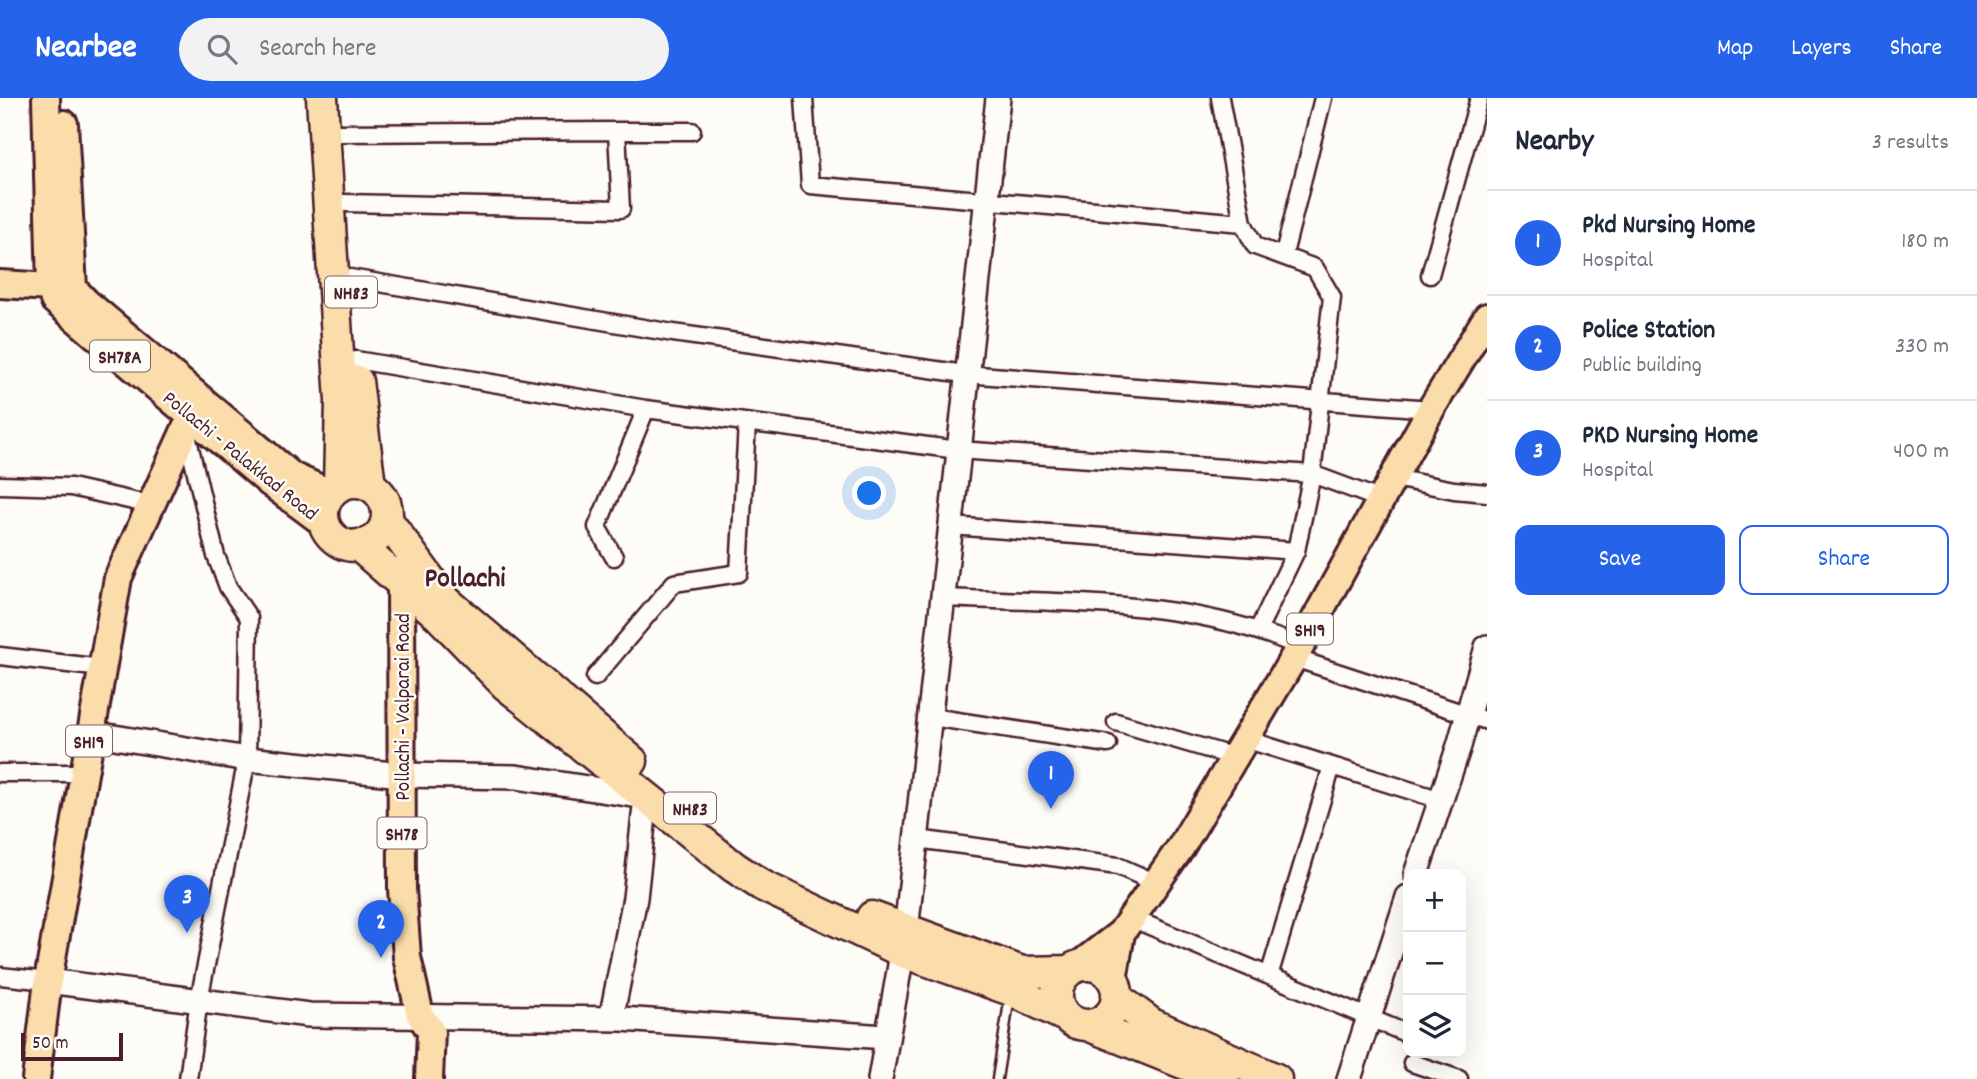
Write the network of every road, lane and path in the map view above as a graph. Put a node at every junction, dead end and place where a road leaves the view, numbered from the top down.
1 (46, 98) edge
2 (63, 98) edge
3 (322, 98) edge
4 (337, 98) edge
5 (804, 98) edge
6 (998, 98) edge
7 (1220, 98) edge
8 (1324, 98) edge
9 (1479, 98) edge
10 (617, 131) junction
11 (692, 131) dead end
12 (340, 133) junction
13 (986, 201) junction
14 (344, 203) junction
15 (1243, 223) junction
16 (1284, 254) junction
17 (1430, 275) dead end
18 (350, 278) junction
19 (0, 284) edge
20 (62, 288) junction
21 (1487, 317) edge
22 (356, 360) junction
23 (965, 374) junction
24 (1322, 399) junction
25 (646, 409) junction
26 (1431, 409) junction
27 (747, 423) junction
28 (190, 425) junction
29 (958, 450) junction
30 (1312, 474) junction
31 (0, 485) edge
32 (370, 485) junction
33 (1388, 489) junction
34 (334, 490) junction
35 (1487, 493) edge
36 (151, 505) junction
37 (387, 520) junction
38 (325, 524) junction
39 (951, 526) junction
40 (358, 545) junction
41 (1296, 551) junction
42 (614, 557) dead end
43 (401, 581) junction
44 (944, 598) junction
45 (1259, 628) junction
46 (1487, 647) edge
47 (1297, 652) junction
48 (0, 656) edge
49 (102, 668) junction
50 (595, 677) dead end
51 (931, 717) junction
52 (1477, 719) edge
53 (1116, 722) dead end
54 (90, 733) junction
55 (1108, 744) dead end
56 (1240, 748) junction
57 (247, 759) junction
58 (1332, 766) junction
59 (0, 773) edge
60 (83, 773) junction
61 (402, 775) junction
62 (646, 797) junction
63 (1441, 800) junction
64 (917, 839) junction
65 (1418, 869) edge
66 (1154, 882) junction
67 (1403, 912) edge
68 (1126, 925) junction
69 (904, 941) junction
70 (1073, 969) junction
71 (0, 976) edge
72 (1269, 976) junction
73 (48, 981) junction
74 (1115, 989) junction
75 (1011, 990) junction
76 (199, 1000) junction
77 (420, 1015) junction
78 (1368, 1018) junction
79 (611, 1019) junction
80 (1077, 1020) junction
81 (1403, 1032) edge
82 (886, 1037) junction
83 (1414, 1058) edge
84 (36, 1079) edge
85 (188, 1079) edge
86 (429, 1079) edge
87 (880, 1079) edge
88 (997, 1079) edge
89 (1223, 1079) edge
90 (1276, 1079) edge
91 (1349, 1079) edge
92 (1407, 1079) edge
93 (1459, 1079) edge

1 - 20 main road
2 - 20 main road
3 - 34 highway, NH83
4 - 12 highway, NH83
5 - 13 street
6 - 13 street
7 - 15 street
8 - 16 street
9 - 17 street
10 - 11 street
10 - 12 street
10 - 14 street
12 - 14 highway, NH83
13 - 15 street
13 - 23 street
14 - 18 highway, NH83
15 - 16 street
16 - 24 street
18 - 22 highway, NH83
18 - 23 street
19 - 20 main road
20 - 28 main road, Pollachi - Palakkad Road / SH78A
20 - 34 main road
21 - 26 main road, SH19
22 - 25 street
22 - 32 highway, NH83
23 - 24 street
23 - 29 street
24 - 26 street
24 - 30 street
25 - 27 street
25 - 42 street
26 - 33 main road, SH19
27 - 29 street
27 - 50 street
28 - 36 main road, SH19
28 - 38 main road, Pollachi - Palakkad Road / SH78A
28 - 57 street
29 - 30 street
29 - 39 street
30 - 33 street
30 - 41 street
31 - 36 street
32 - 34 highway
32 - 37 highway, NH83
33 - 35 street
33 - 47 main road, SH19
34 - 38 highway, NH83
36 - 49 main road, SH19
37 - 40 highway
37 - 69 highway, NH83
38 - 40 highway, NH83
39 - 41 street
39 - 44 street
40 - 43 highway, NH83
41 - 45 street
43 - 61 main road, Pollachi - Valparai Road / SH78
43 - 62 highway, NH83
44 - 45 street
44 - 51 street
45 - 47 street
46 - 52 street
47 - 52 street
47 - 56 main road, SH19
48 - 49 street
49 - 54 main road, SH19
51 - 55 street
51 - 64 street
52 - 63 street
53 - 56 street
54 - 57 street
54 - 60 main road, SH19
56 - 58 street
56 - 66 main road, SH19
57 - 61 street
57 - 76 street
58 - 63 street
58 - 72 street
59 - 60 street
60 - 73 main road, SH19
61 - 62 street
61 - 77 main road, Pollachi - Valparai Road / SH78
62 - 69 highway, NH83
62 - 79 street
63 - 65 street
64 - 66 street
64 - 69 street
66 - 68 main road, SH19
67 - 78 street
68 - 70 main road, SH19
68 - 72 street
68 - 74 main road
69 - 70 highway, NH83
69 - 75 highway, NH83
69 - 82 street
70 - 74 highway, NH83
70 - 80 highway
71 - 73 street
72 - 78 street
73 - 76 street
73 - 84 main road, SH19
74 - 80 highway
74 - 90 highway, NH83
75 - 80 highway, NH83
75 - 88 lane
76 - 77 street
76 - 85 street
77 - 79 street
77 - 86 main road, Pollachi - Valparai Road / SH78
78 - 81 street
78 - 91 street
79 - 82 street
80 - 89 highway, NH83
82 - 87 street
83 - 92 street
83 - 93 street

